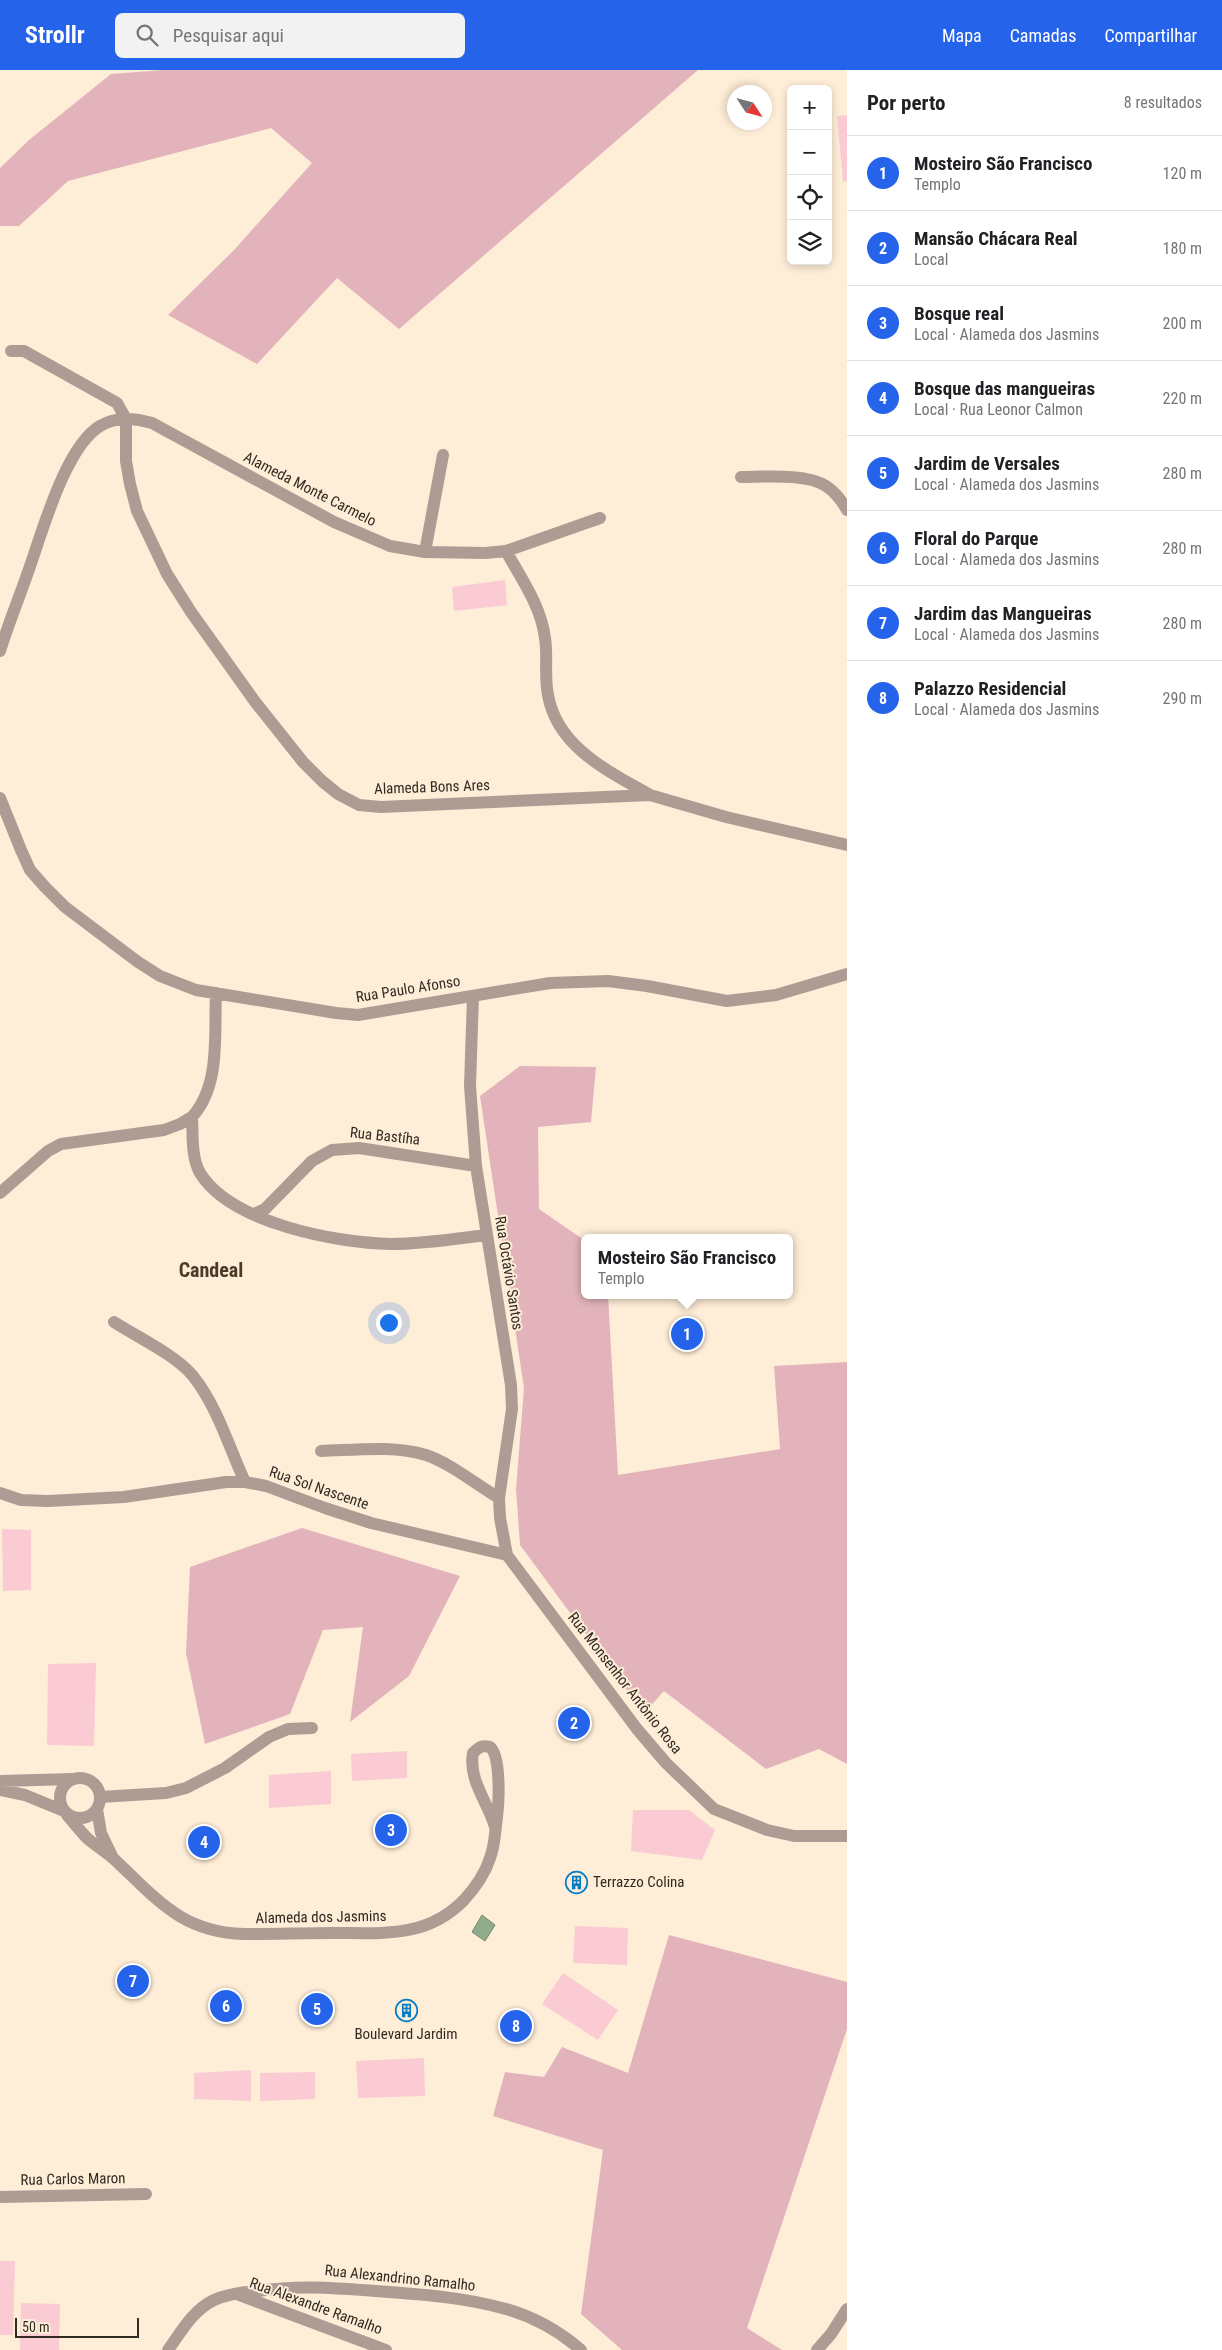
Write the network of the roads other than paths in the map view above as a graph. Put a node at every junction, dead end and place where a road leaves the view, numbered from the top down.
1 (11, 350) dead end
2 (126, 419) junction
3 (443, 455) dead end
4 (741, 477) dead end
5 (847, 510) edge
6 (600, 518) dead end
7 (506, 551) junction
8 (426, 552) junction
9 (0, 652) edge
10 (650, 795) junction
11 (0, 798) edge
12 (847, 845) edge
13 (847, 974) edge
14 (216, 994) junction
15 (473, 996) junction
16 (192, 1117) junction
17 (476, 1166) junction
18 (0, 1193) edge
19 (254, 1214) junction
20 (486, 1235) junction
21 (114, 1322) dead end
22 (321, 1451) dead end
23 (245, 1482) junction
24 (0, 1493) edge
25 (499, 1498) junction
26 (507, 1555) junction
27 (312, 1728) dead end
28 (73, 1779) junction
29 (0, 1781) edge
30 (498, 1787) junction
31 (479, 1789) junction
32 (0, 1790) edge
33 (98, 1803) junction
34 (66, 1813) junction
35 (495, 1827) junction
36 (847, 1836) edge
37 (113, 1858) junction
38 (146, 2194) dead end
39 (0, 2196) edge
40 (234, 2294) junction
41 (847, 2309) edge
42 (168, 2350) edge
43 (386, 2350) edge
44 (582, 2350) edge
45 (817, 2350) edge

1 - 2 street
2 - 8 street, Alameda Monte Carmelo
2 - 9 street
2 - 10 street, Alameda Bons Ares
3 - 8 street
4 - 5 street
6 - 7 street, Alameda Monte Carmelo
7 - 8 street, Alameda Monte Carmelo
7 - 10 street
10 - 12 street, Alameda Bons Ares
11 - 14 street, Rua Paulo Afonso
13 - 15 street, Rua Paulo Afonso
14 - 15 street, Rua Paulo Afonso
14 - 16 street
15 - 17 street, Rua Octávio Santos
16 - 18 street
16 - 19 street
17 - 19 street, Rua Bastíha
17 - 20 street, Rua Octávio Santos
19 - 20 street
20 - 25 street, Rua Octávio Santos
21 - 23 street
22 - 25 street
23 - 24 street, Rua Sol Nascente
23 - 26 street, Rua Sol Nascente
25 - 26 street, Rua Octávio Santos
26 - 36 street, Rua Monsenhor Antônio Rosa
27 - 33 street
28 - 29 street
28 - 33 street
28 - 34 street
30 - 31 street
30 - 31 street, Alameda dos Jasmins
30 - 35 street, Alameda dos Jasmins
31 - 35 street, Alameda dos Jasmins
32 - 34 street
33 - 34 street
33 - 37 street, Alameda dos Jasmins
34 - 37 street, Alameda dos Jasmins
35 - 37 street, Alameda dos Jasmins
38 - 39 street, Rua Carlos Maron
40 - 42 street, Rua Alexandrino Ramalho
40 - 43 street, Rua Alexandre Ramalho
40 - 44 street, Rua Alexandrino Ramalho
41 - 45 street

